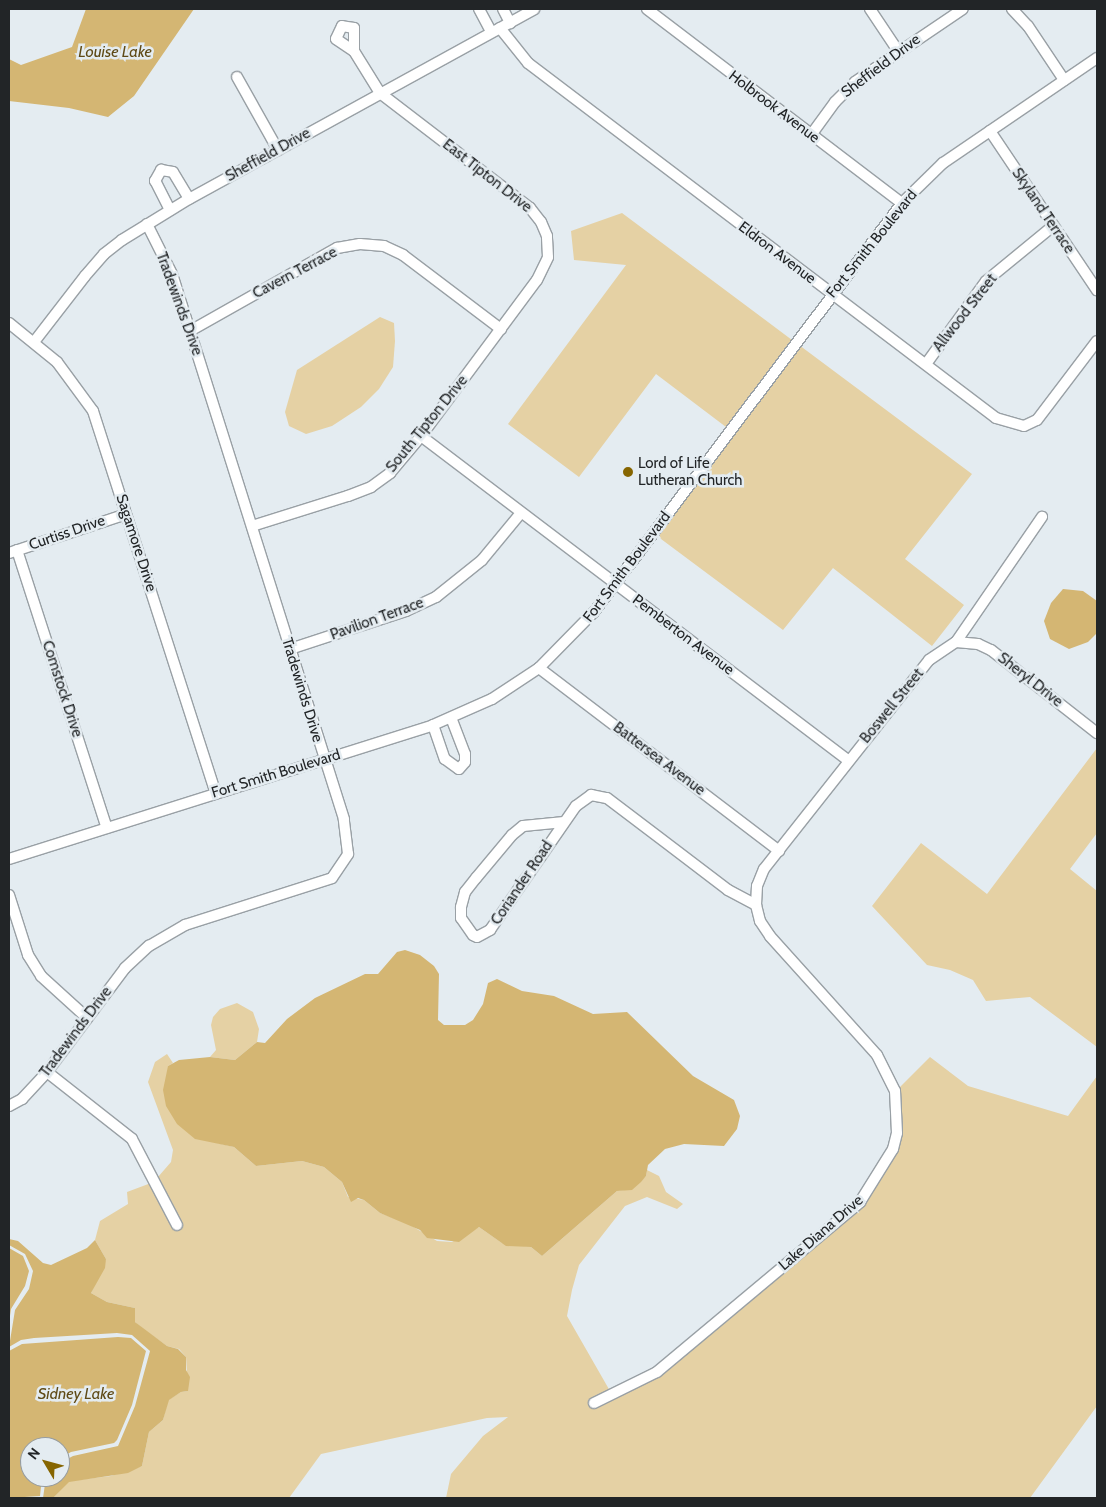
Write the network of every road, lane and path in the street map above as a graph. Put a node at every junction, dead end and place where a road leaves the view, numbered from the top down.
1 (478, 9) edge
2 (502, 9) edge
3 (534, 9) edge
4 (647, 9) edge
5 (870, 9) edge
6 (963, 9) edge
7 (1012, 9) edge
8 (510, 23) junction
9 (496, 30) junction
10 (354, 51) dead end
11 (898, 51) junction
12 (1097, 58) edge
13 (237, 77) dead end
14 (1064, 80) junction
15 (380, 93) junction
16 (990, 131) junction
17 (811, 135) junction
18 (278, 150) junction
19 (189, 199) junction
20 (902, 203) junction
21 (170, 210) junction
22 (148, 224) junction
23 (1053, 226) junction
24 (1097, 290) edge
25 (831, 294) junction
26 (9, 323) edge
27 (501, 329) junction
28 (190, 331) junction
29 (1097, 341) edge
30 (34, 342) junction
31 (926, 364) junction
32 (422, 436) junction
33 (126, 514) junction
34 (520, 514) junction
35 (1042, 517) dead end
36 (252, 526) junction
37 (13, 551) edge
38 (616, 584) junction
39 (956, 642) junction
40 (290, 649) junction
41 (539, 668) junction
42 (451, 718) junction
43 (433, 725) junction
44 (1097, 733) edge
45 (324, 760) junction
46 (849, 761) junction
47 (216, 793) junction
48 (564, 822) junction
49 (107, 828) junction
50 (779, 851) junction
51 (9, 859) edge
52 (9, 895) edge
53 (756, 905) junction
54 (86, 1017) junction
55 (46, 1072) junction
56 (9, 1106) edge
57 (177, 1225) dead end
58 (594, 1403) dead end

1 - 9 street, Eldron Avenue
2 - 8 street
3 - 8 street, Sheffield Drive
4 - 17 street, Holbrook Avenue
5 - 11 street
6 - 11 street, Sheffield Drive
7 - 14 street
8 - 9 street, Sheffield Drive
9 - 15 street, Sheffield Drive
9 - 25 street, Eldron Avenue
10 - 15 street
11 - 17 street, Sheffield Drive
12 - 14 street, Fort Smith Boulevard
13 - 18 street
14 - 16 street, Fort Smith Boulevard
15 - 18 street, Sheffield Drive
15 - 27 street, East Tipton Drive
16 - 20 street, Fort Smith Boulevard
16 - 23 street, Skyland Terrace
17 - 20 street, Holbrook Avenue
18 - 19 street, Sheffield Drive
19 - 21 street, Sheffield Drive
19 - 21 street
20 - 25 street, Fort Smith Boulevard
21 - 22 street, Sheffield Drive
22 - 28 street, Tradewinds Drive
22 - 30 street, Sheffield Drive
23 - 24 street, Skyland Terrace
23 - 31 street, Allwood Street
25 - 31 street, Eldron Avenue
25 - 38 street, Fort Smith Boulevard
26 - 30 street, Sagamore Drive
27 - 28 street, Cavern Terrace
27 - 32 street, South Tipton Drive
28 - 36 street, Tradewinds Drive
29 - 31 street, Eldron Avenue
30 - 33 street, Sagamore Drive
32 - 34 street, Pemberton Avenue
32 - 36 street, South Tipton Drive
33 - 37 street, Curtiss Drive
33 - 47 street, Sagamore Drive
34 - 38 street, Pemberton Avenue
34 - 40 street, Pavilion Terrace
35 - 39 street, Boswell Street
36 - 40 street, Tradewinds Drive
37 - 49 street, Comstock Drive
38 - 41 street, Fort Smith Boulevard
38 - 46 street, Pemberton Avenue
39 - 44 street, Sheryl Drive
39 - 46 street, Boswell Street
40 - 45 street, Tradewinds Drive
41 - 42 street, Fort Smith Boulevard
41 - 50 street, Battersea Avenue
42 - 43 street, Fort Smith Boulevard
42 - 43 street
43 - 45 street, Fort Smith Boulevard
45 - 47 street, Fort Smith Boulevard
45 - 54 street, Tradewinds Drive
46 - 50 street, Boswell Street
47 - 49 street, Fort Smith Boulevard
48 - 48 street, Coriander Road
48 - 53 street, Coriander Road
49 - 51 street, Fort Smith Boulevard
50 - 53 street, Boswell Street
52 - 54 street
53 - 58 street, Lake Diana Drive
54 - 55 street, Tradewinds Drive
55 - 56 street, Tradewinds Drive
55 - 57 street

